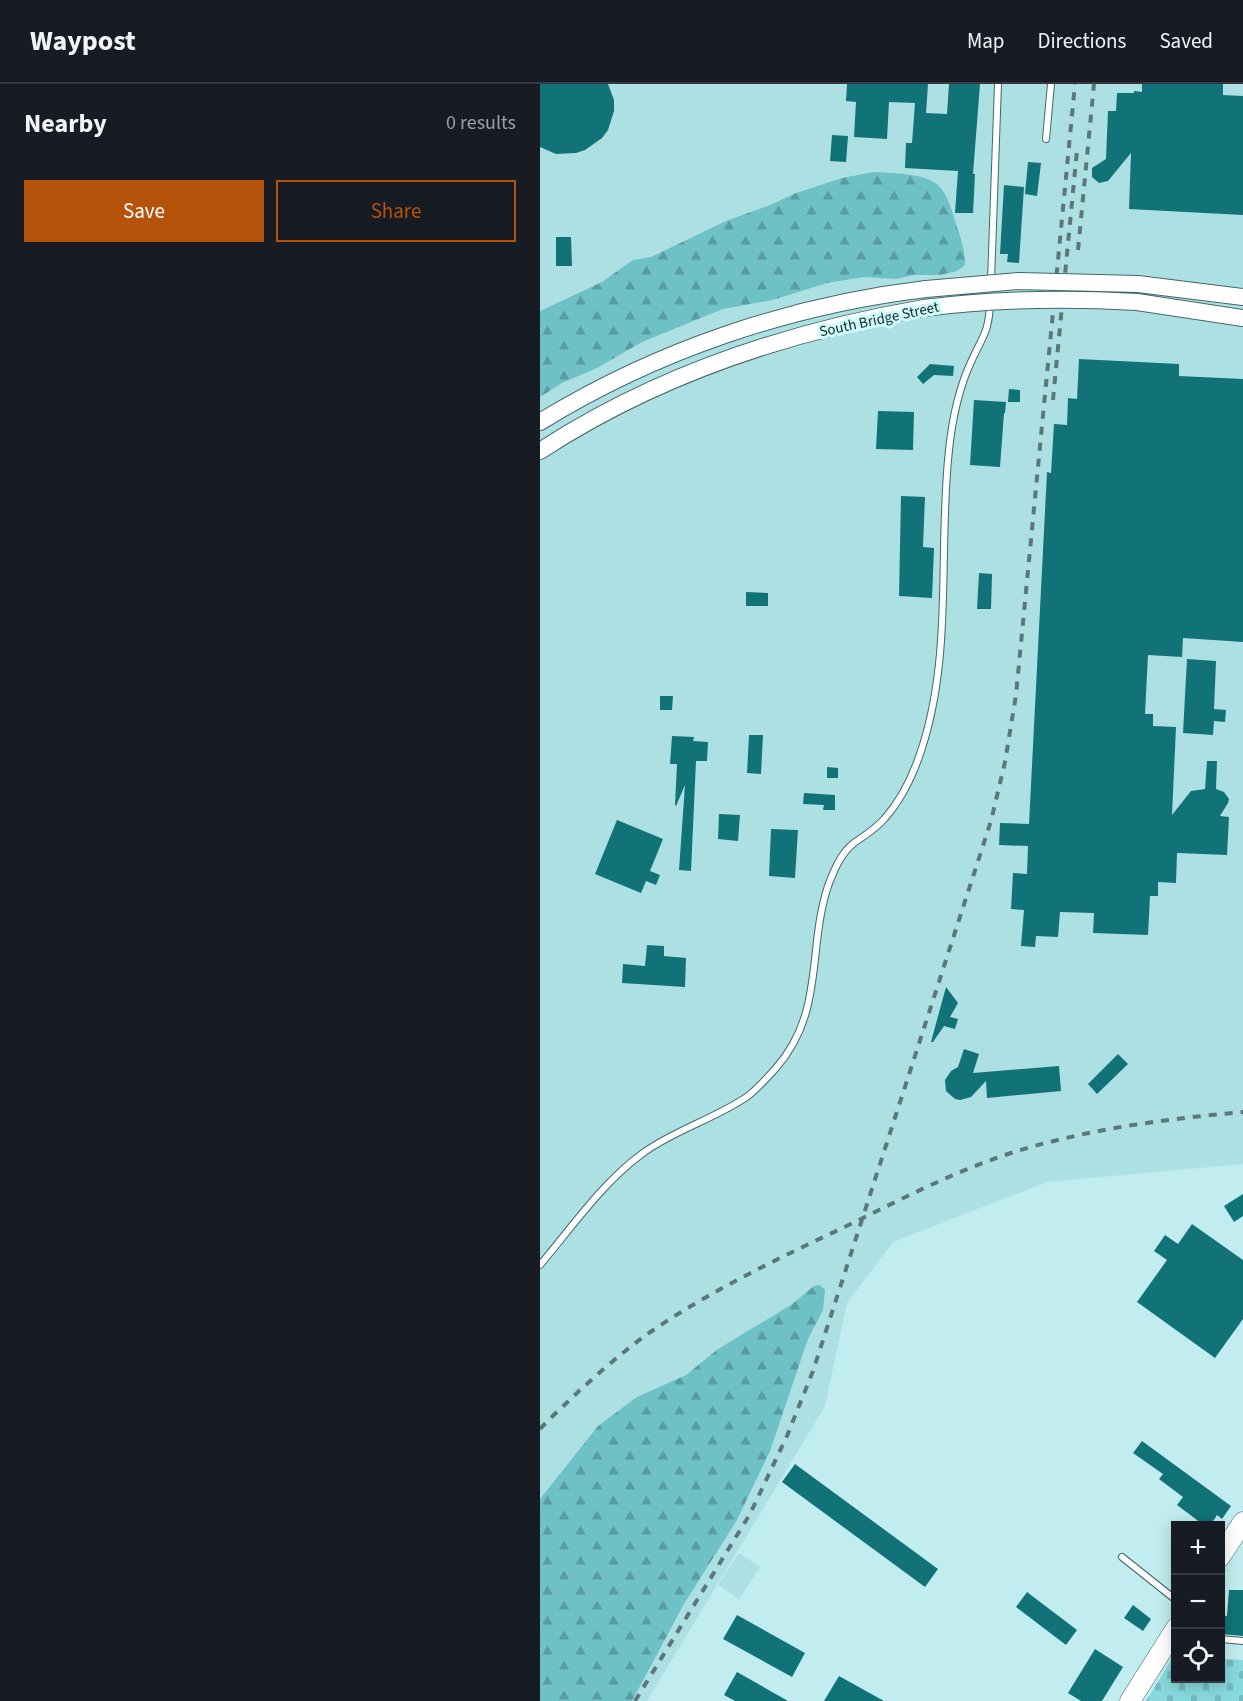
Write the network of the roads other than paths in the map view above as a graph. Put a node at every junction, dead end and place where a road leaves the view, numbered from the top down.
1 (998, 84) edge
2 (1051, 84) edge
3 (1046, 139) dead end
4 (1243, 297) edge
5 (1243, 318) edge
6 (540, 422) edge
7 (540, 451) edge
8 (540, 1265) edge
9 (1243, 1522) edge
10 (1225, 1551) edge
11 (1122, 1557) dead end
12 (1171, 1596) edge
13 (1174, 1629) edge
14 (1225, 1639) edge
15 (1243, 1641) edge
16 (1130, 1701) edge

1 - 8 lane
2 - 3 lane
4 - 6 main road, South Bridge Street, bridge
5 - 7 main road, South Bridge Street, bridge
9 - 10 main road
11 - 12 lane
13 - 16 main road
14 - 15 lane

